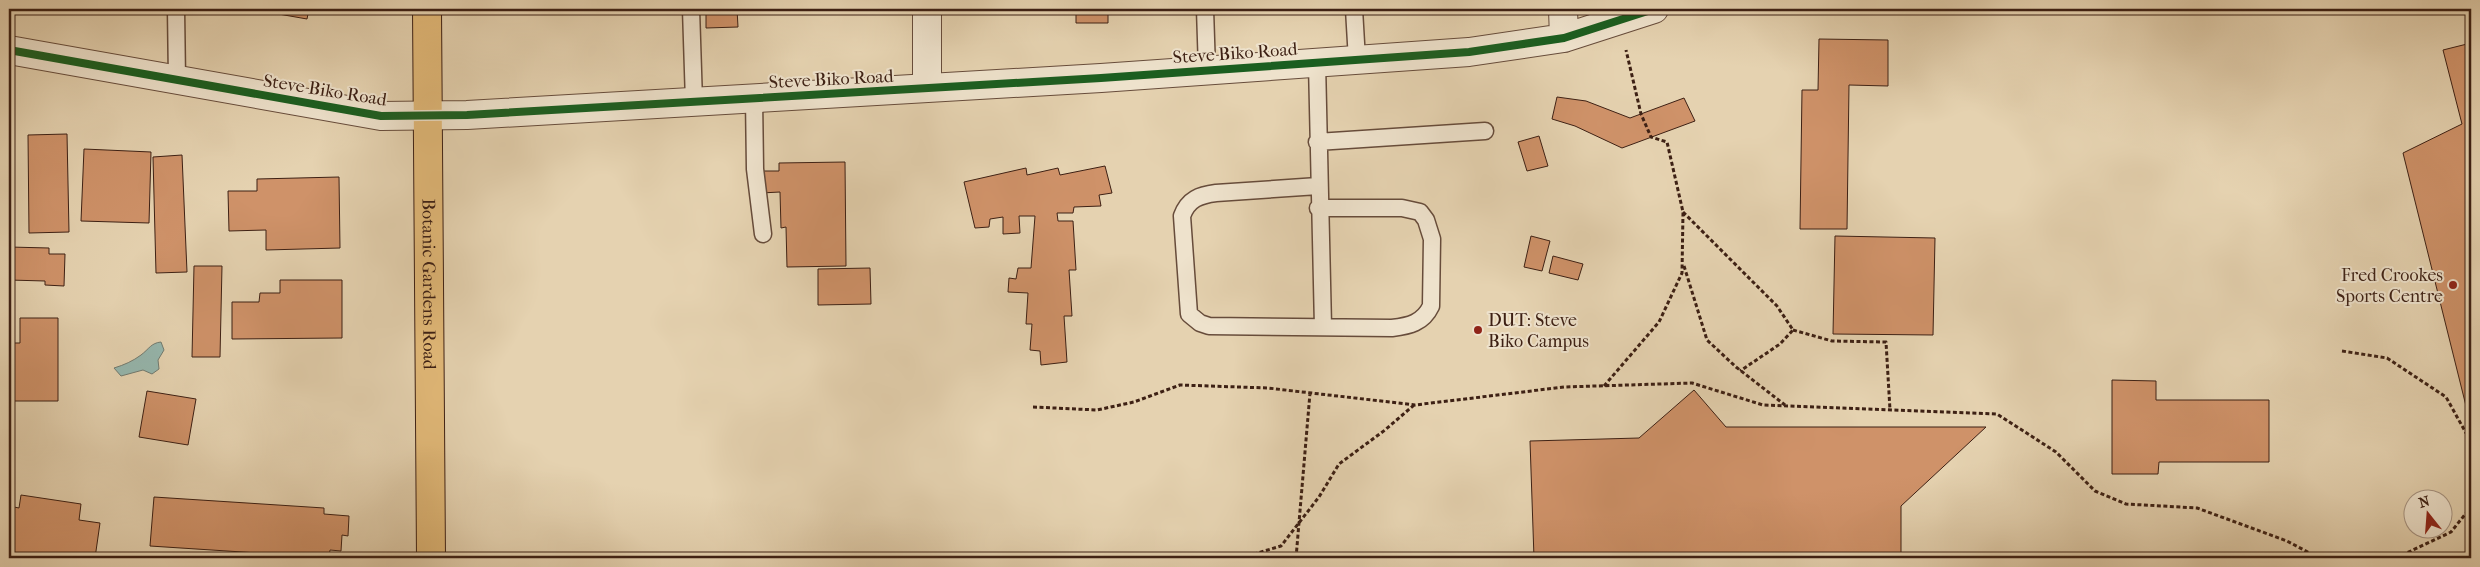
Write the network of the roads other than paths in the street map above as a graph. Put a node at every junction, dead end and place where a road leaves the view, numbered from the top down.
1 (176, 9) edge
2 (427, 9) edge
3 (691, 9) edge
4 (927, 9) edge
5 (1205, 9) edge
6 (1354, 9) edge
7 (1564, 9) edge
8 (1654, 9) edge
9 (1564, 38) junction
10 (9, 50) edge
11 (1357, 60) junction
12 (1317, 63) junction
13 (1207, 70) junction
14 (177, 80) junction
15 (927, 88) junction
16 (754, 98) junction
17 (694, 102) junction
18 (428, 115) junction
19 (1485, 131) dead end
20 (1317, 142) junction
21 (1318, 186) junction
22 (1318, 208) junction
23 (763, 234) dead end
24 (1322, 327) junction
25 (431, 558) edge

1 - 14 lane
2 - 18 main road, Botanic Gardens Road
3 - 17 lane
4 - 15 street
5 - 13 lane
6 - 11 lane
7 - 9 street
8 - 9 street, Steve Biko Road
9 - 11 street, Steve Biko Road
10 - 14 street, Steve Biko Road
11 - 12 street, Steve Biko Road
12 - 13 street, Steve Biko Road
12 - 20 lane
13 - 15 street, Steve Biko Road
14 - 18 street, Steve Biko Road
15 - 16 street, Steve Biko Road
16 - 17 street, Steve Biko Road
16 - 23 lane
17 - 18 street, Steve Biko Road
18 - 25 main road, Botanic Gardens Road
19 - 20 lane
20 - 21 lane
21 - 22 lane
21 - 24 lane
22 - 24 lane
22 - 24 lane

